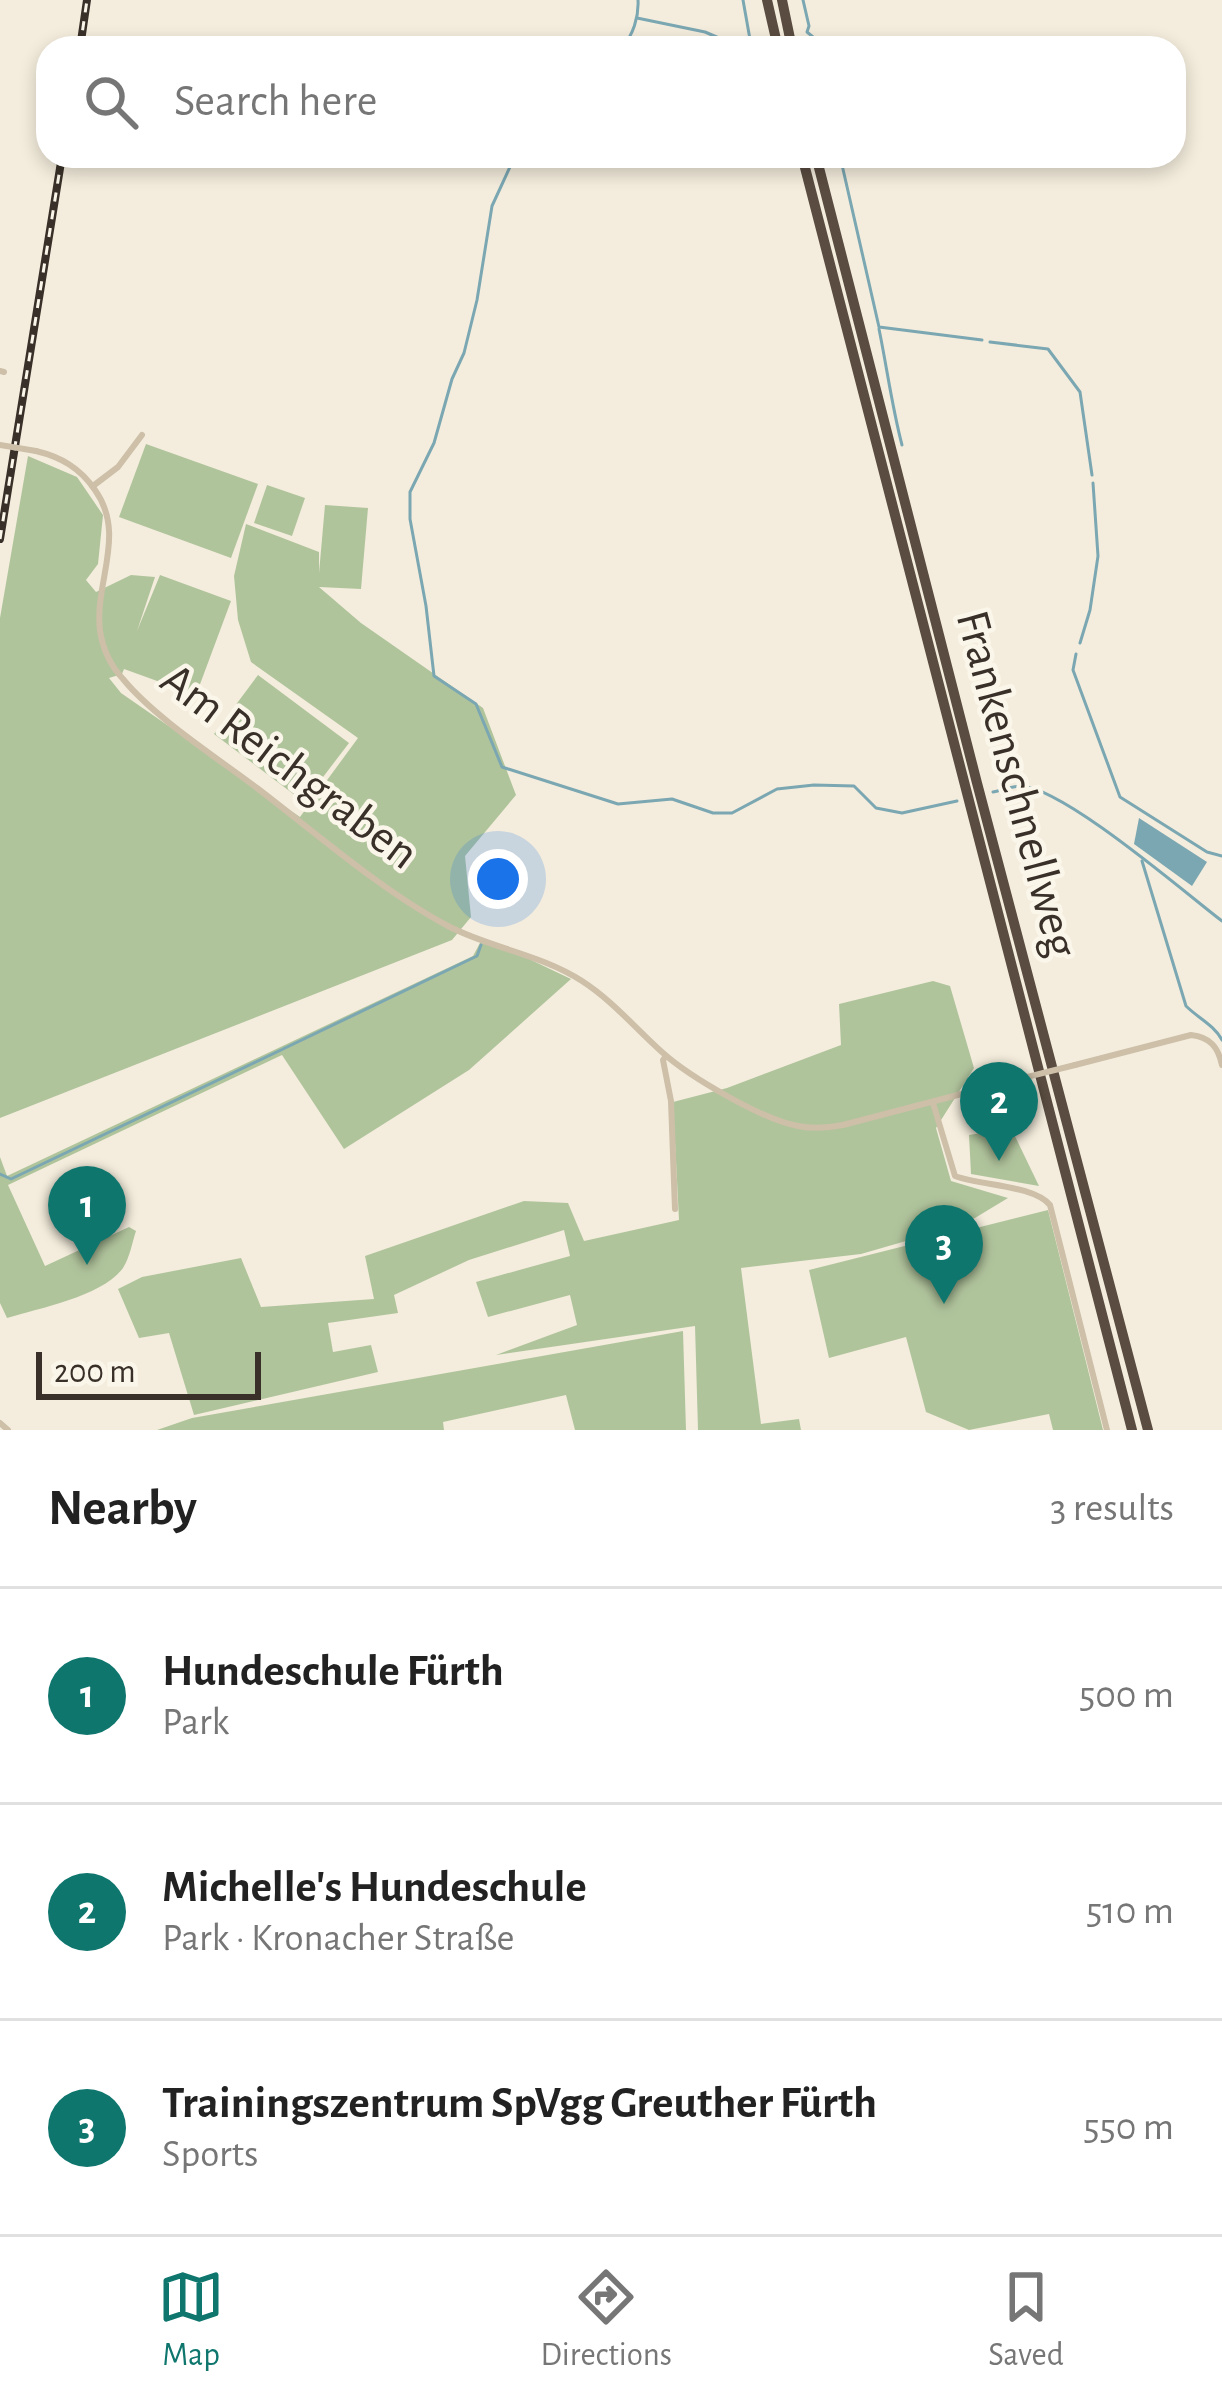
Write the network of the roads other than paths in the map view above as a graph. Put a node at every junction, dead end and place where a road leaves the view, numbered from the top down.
1 (767, 0) edge
2 (782, 0) edge
3 (775, 36) edge
4 (790, 36) edge
5 (805, 168) edge
6 (819, 168) edge
7 (142, 435) dead end
8 (0, 445) edge
9 (93, 486) junction
10 (666, 1056) junction
11 (1222, 1065) edge
12 (933, 1103) junction
13 (675, 1209) dead end
14 (0, 1423) edge
15 (8, 1430) edge
16 (1108, 1430) edge
17 (1132, 1430) edge
18 (1148, 1430) edge

1 - 3 highway
2 - 4 highway
5 - 17 highway, Frankenschnellweg
6 - 18 highway, Frankenschnellweg
7 - 9 street
8 - 9 street, bridge
9 - 10 street, Am Reichgraben
10 - 12 street, Am Reichgraben
10 - 13 street
11 - 12 street, Am Reichgraben, bridge
12 - 16 street
14 - 15 street

